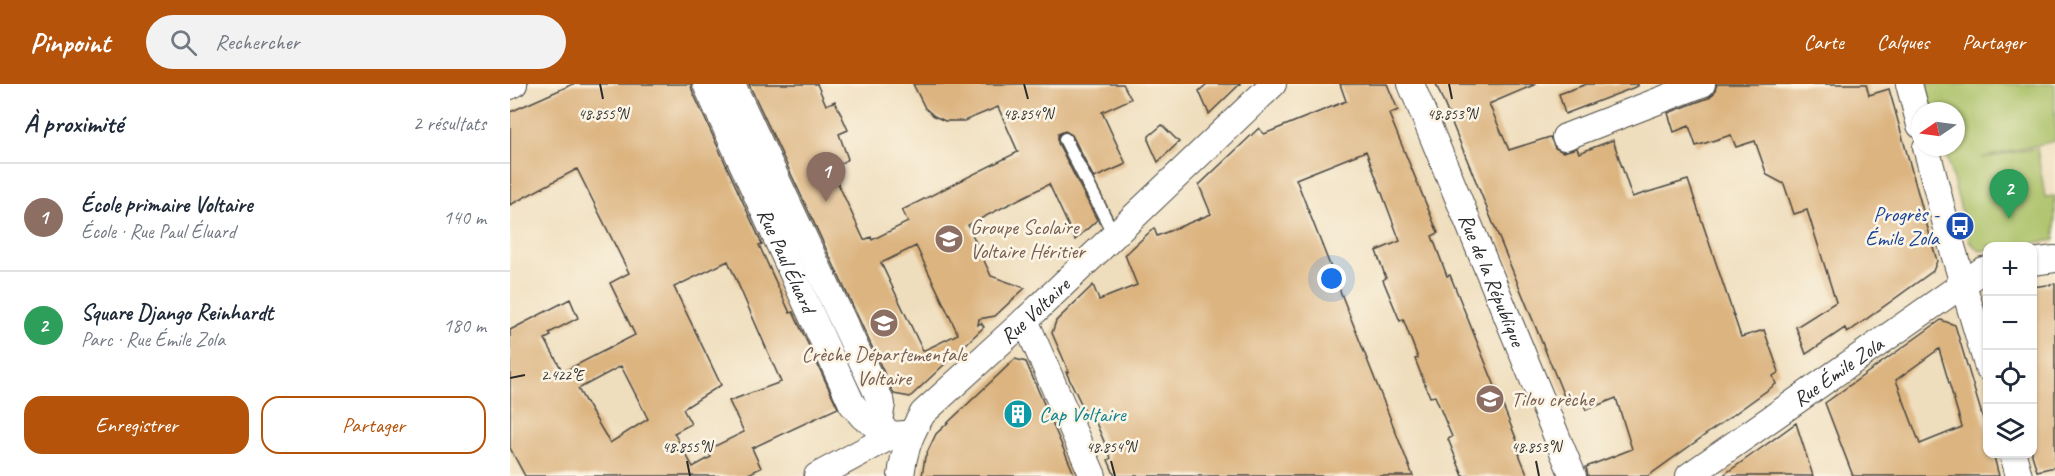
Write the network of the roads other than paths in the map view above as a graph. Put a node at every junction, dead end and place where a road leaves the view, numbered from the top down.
1 (514, 84) edge
2 (706, 84) edge
3 (732, 84) edge
4 (1273, 84) edge
5 (1411, 84) edge
6 (1702, 84) edge
7 (1909, 84) edge
8 (510, 86) edge
9 (1914, 102) edge
10 (1565, 137) dead end
11 (1065, 139) dead end
12 (1928, 156) edge
13 (1114, 235) junction
14 (2055, 259) edge
15 (2037, 261) edge
16 (1983, 270) edge
17 (1963, 284) junction
18 (1025, 320) junction
19 (1983, 351) edge
20 (894, 432) junction
21 (2014, 458) edge
22 (817, 476) edge
23 (901, 476) edge
24 (1093, 476) edge
25 (1573, 476) edge
26 (1689, 476) edge
27 (2019, 476) edge

1 - 8 street
2 - 20 street, Rue Paul Éluard
3 - 20 street, Rue Paul Éluard
4 - 13 street, Rue Voltaire
5 - 25 street, Rue de la République
6 - 10 street
7 - 9 street
11 - 13 lane
12 - 17 street
13 - 18 street, Rue Voltaire
14 - 15 street
16 - 17 street, Rue Émile Zola
17 - 19 street
17 - 26 street, Rue Émile Zola
18 - 20 street, Rue Voltaire
18 - 24 street
20 - 22 street
20 - 23 street, Rue Voltaire
21 - 27 street

